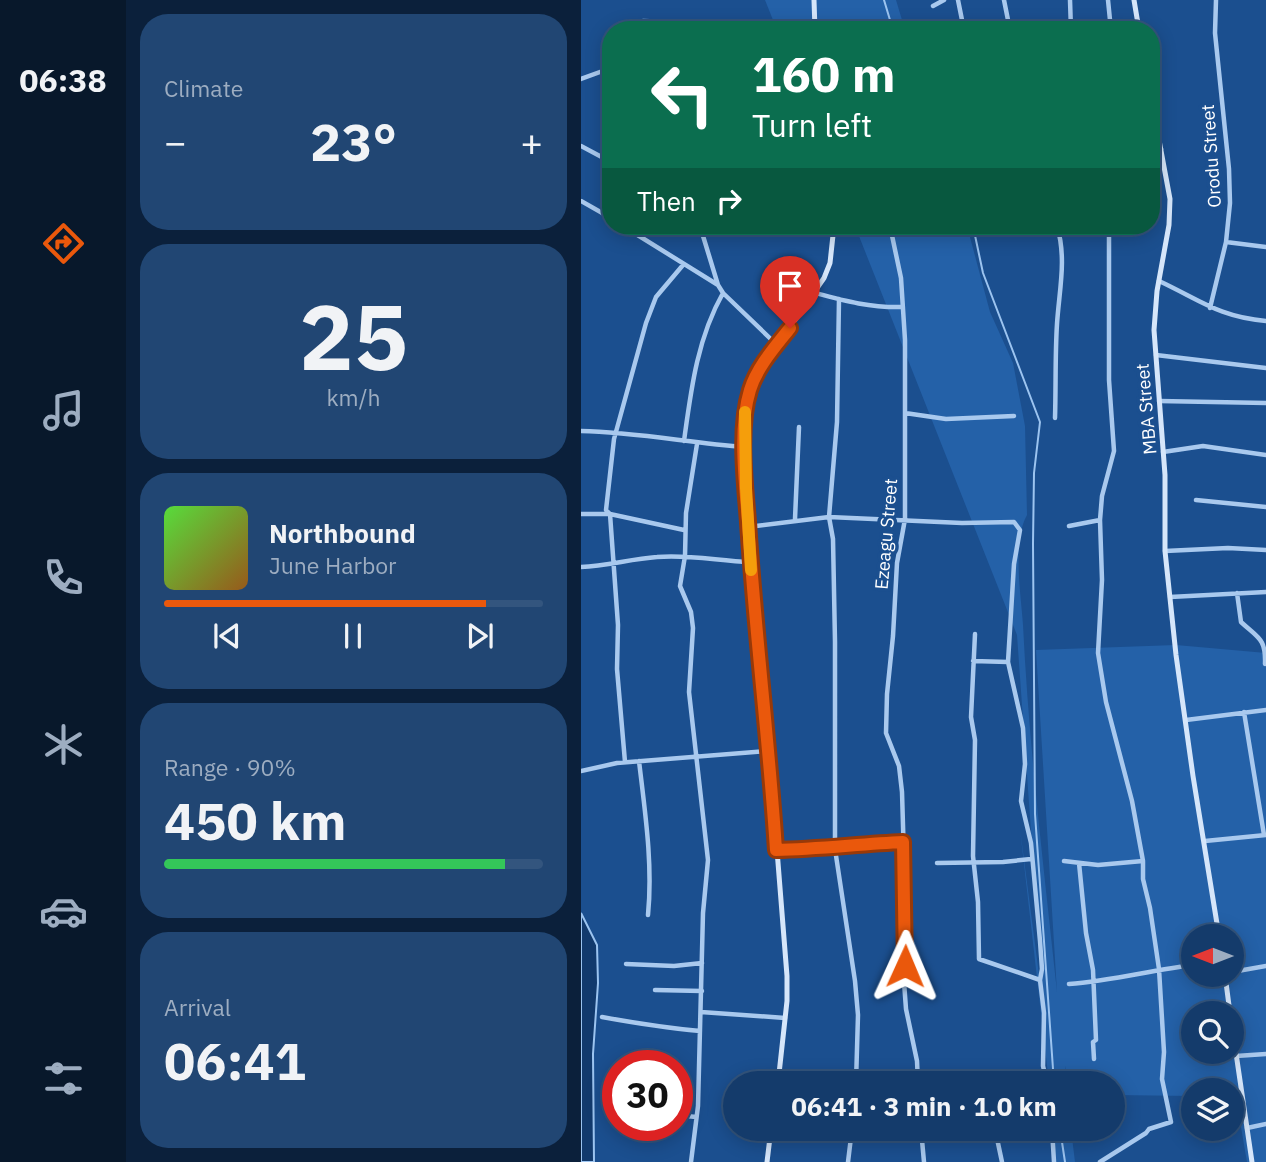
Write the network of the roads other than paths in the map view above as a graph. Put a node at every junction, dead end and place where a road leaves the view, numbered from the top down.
1 (814, 0) edge
2 (944, 0) edge
3 (958, 0) edge
4 (1004, 0) edge
5 (1070, 0) edge
6 (1108, 0) edge
7 (1134, 0) edge
8 (1216, 0) edge
9 (933, 6) dead end
10 (815, 21) edge
11 (962, 21) edge
12 (1008, 21) edge
13 (1070, 21) edge
14 (1110, 21) edge
15 (1138, 21) edge
16 (602, 71) edge
17 (581, 79) edge
18 (1160, 144) edge
19 (581, 146) edge
20 (1161, 149) joint
21 (602, 157) edge
22 (581, 201) edge
23 (602, 213) edge
24 (637, 235) edge
25 (703, 235) edge
26 (833, 235) edge
27 (892, 235) edge
28 (1058, 235) edge
29 (1109, 235) edge
30 (1226, 242) junction
31 (1266, 247) edge
32 (683, 265) junction
33 (1159, 281) junction
34 (718, 285) junction
35 (723, 293) junction
36 (815, 293) junction
37 (839, 299) junction
38 (903, 307) junction
39 (1210, 308) junction
40 (1266, 321) edge
41 (777, 345) junction
42 (1155, 355) junction
43 (1266, 368) edge
44 (1159, 401) junction
45 (1266, 404) edge
46 (905, 413) junction
47 (1014, 416) dead end
48 (1055, 418) dead end
49 (799, 427) dead end
50 (581, 431) edge
51 (617, 432) junction
52 (684, 441) junction
53 (697, 444) junction
54 (745, 447) junction
55 (1163, 452) junction
56 (1266, 455) edge
57 (1196, 500) dead end
58 (1266, 507) edge
59 (581, 514) edge
60 (610, 514) junction
61 (829, 517) junction
62 (795, 519) junction
63 (905, 519) junction
64 (1100, 520) junction
65 (1069, 526) dead end
66 (748, 527) junction
67 (684, 530) junction
68 (1266, 550) edge
69 (1164, 551) junction
70 (684, 556) junction
71 (612, 562) junction
72 (750, 562) junction
73 (581, 567) edge
74 (1266, 592) edge
75 (1237, 593) junction
76 (1169, 597) junction
77 (975, 634) dead end
78 (973, 661) junction
79 (1008, 662) junction
80 (1265, 664) edge
81 (1266, 710) edge
82 (1244, 712) junction
83 (1186, 720) junction
84 (768, 751) junction
85 (696, 755) junction
86 (639, 761) junction
87 (625, 762) junction
88 (581, 771) edge
89 (1265, 835) edge
90 (1205, 841) junction
91 (903, 842) junction
92 (835, 849) junction
93 (776, 850) junction
94 (1031, 859) junction
95 (1064, 861) dead end
96 (1143, 861) junction
97 (937, 863) dead end
98 (974, 863) junction
99 (1079, 863) junction
100 (648, 915) dead end
101 (1217, 924) edge
102 (702, 963) junction
103 (626, 964) dead end
104 (1181, 966) edge
105 (1266, 966) edge
106 (1159, 969) junction
107 (1244, 970) edge
108 (1040, 980) junction
109 (1094, 982) junction
110 (1069, 984) dead end
111 (655, 990) dead end
112 (702, 991) junction
113 (701, 1012) junction
114 (602, 1017) dead end
115 (785, 1018) junction
116 (700, 1031) junction
117 (1266, 1054) edge
118 (1244, 1055) edge
119 (1094, 1059) dead end
120 (1237, 1064) edge
121 (779, 1071) edge
122 (856, 1071) edge
123 (917, 1071) edge
124 (1044, 1071) edge
125 (693, 1117) edge
126 (696, 1117) junction
127 (1266, 1124) edge
128 (1246, 1128) junction
129 (770, 1141) edge
130 (851, 1141) edge
131 (922, 1141) edge
132 (998, 1141) edge
133 (1053, 1141) edge
134 (691, 1162) edge
135 (767, 1162) edge
136 (848, 1162) edge
137 (924, 1162) edge
138 (1002, 1162) edge
139 (1054, 1162) edge
140 (1100, 1162) edge
141 (1252, 1162) edge

1 - 10 street
2 - 9 street
3 - 11 street
4 - 12 street
5 - 13 street
6 - 14 street
7 - 15 street
8 - 30 street, Orodu Street
16 - 17 street
18 - 20 street, MBA Street
19 - 21 street
20 - 33 street, MBA Street
22 - 23 street
24 - 32 street
25 - 34 street
26 - 36 street
27 - 38 street, Ezeagu Street
28 - 48 street
29 - 64 street
30 - 31 street
30 - 39 street, Orodu Street
32 - 34 street
32 - 51 street
33 - 39 street
33 - 42 street, MBA Street
34 - 35 street
35 - 41 street
35 - 52 street
36 - 37 street
36 - 41 street
37 - 38 street
37 - 61 street
38 - 46 street, Ezeagu Street
39 - 40 street
41 - 54 street
42 - 43 street
42 - 44 street, MBA Street
44 - 45 street
44 - 55 street, MBA Street
46 - 47 street
46 - 63 street, Ezeagu Street
49 - 62 street
50 - 51 street
51 - 52 street
51 - 60 street
52 - 53 street
53 - 54 street
53 - 67 street
54 - 66 street
55 - 56 street
55 - 69 street, MBA Street
57 - 58 street
59 - 60 street
60 - 67 street
60 - 71 street
61 - 62 street
61 - 63 street
61 - 92 street
62 - 66 street
63 - 79 street
63 - 91 street, Ezeagu Street
64 - 65 street
64 - 96 street
66 - 72 street
67 - 70 street
68 - 69 street
69 - 76 street, MBA Street
70 - 71 street
70 - 72 street
70 - 85 street
71 - 73 street
71 - 87 street
72 - 84 street
74 - 75 street
75 - 76 street
75 - 80 street
76 - 83 street, MBA Street
77 - 78 street
78 - 79 street
78 - 98 street
79 - 94 street
81 - 82 street
82 - 83 street
82 - 89 street
83 - 90 street, MBA Street
84 - 85 street
84 - 93 street
85 - 86 street
85 - 102 street
86 - 87 street
86 - 100 street
87 - 88 street
89 - 90 street
90 - 101 street, MBA Street
91 - 92 street
91 - 123 street, Ezeagu Street
92 - 93 street
92 - 122 street
93 - 115 street
94 - 98 street
94 - 108 street
95 - 99 street
96 - 99 street
96 - 106 street
97 - 98 street
98 - 108 street
99 - 109 street
102 - 103 street
102 - 112 street
104 - 106 street
105 - 107 street
106 - 109 street
106 - 140 street
108 - 124 street
109 - 110 street
109 - 119 street
111 - 112 street
112 - 113 street
113 - 115 street
113 - 116 street
114 - 116 street
115 - 121 street
116 - 126 street
117 - 118 street
120 - 128 street
125 - 126 street
126 - 134 street
127 - 128 street
128 - 141 street
129 - 135 street
130 - 136 street
131 - 137 street
132 - 138 street
133 - 139 street

